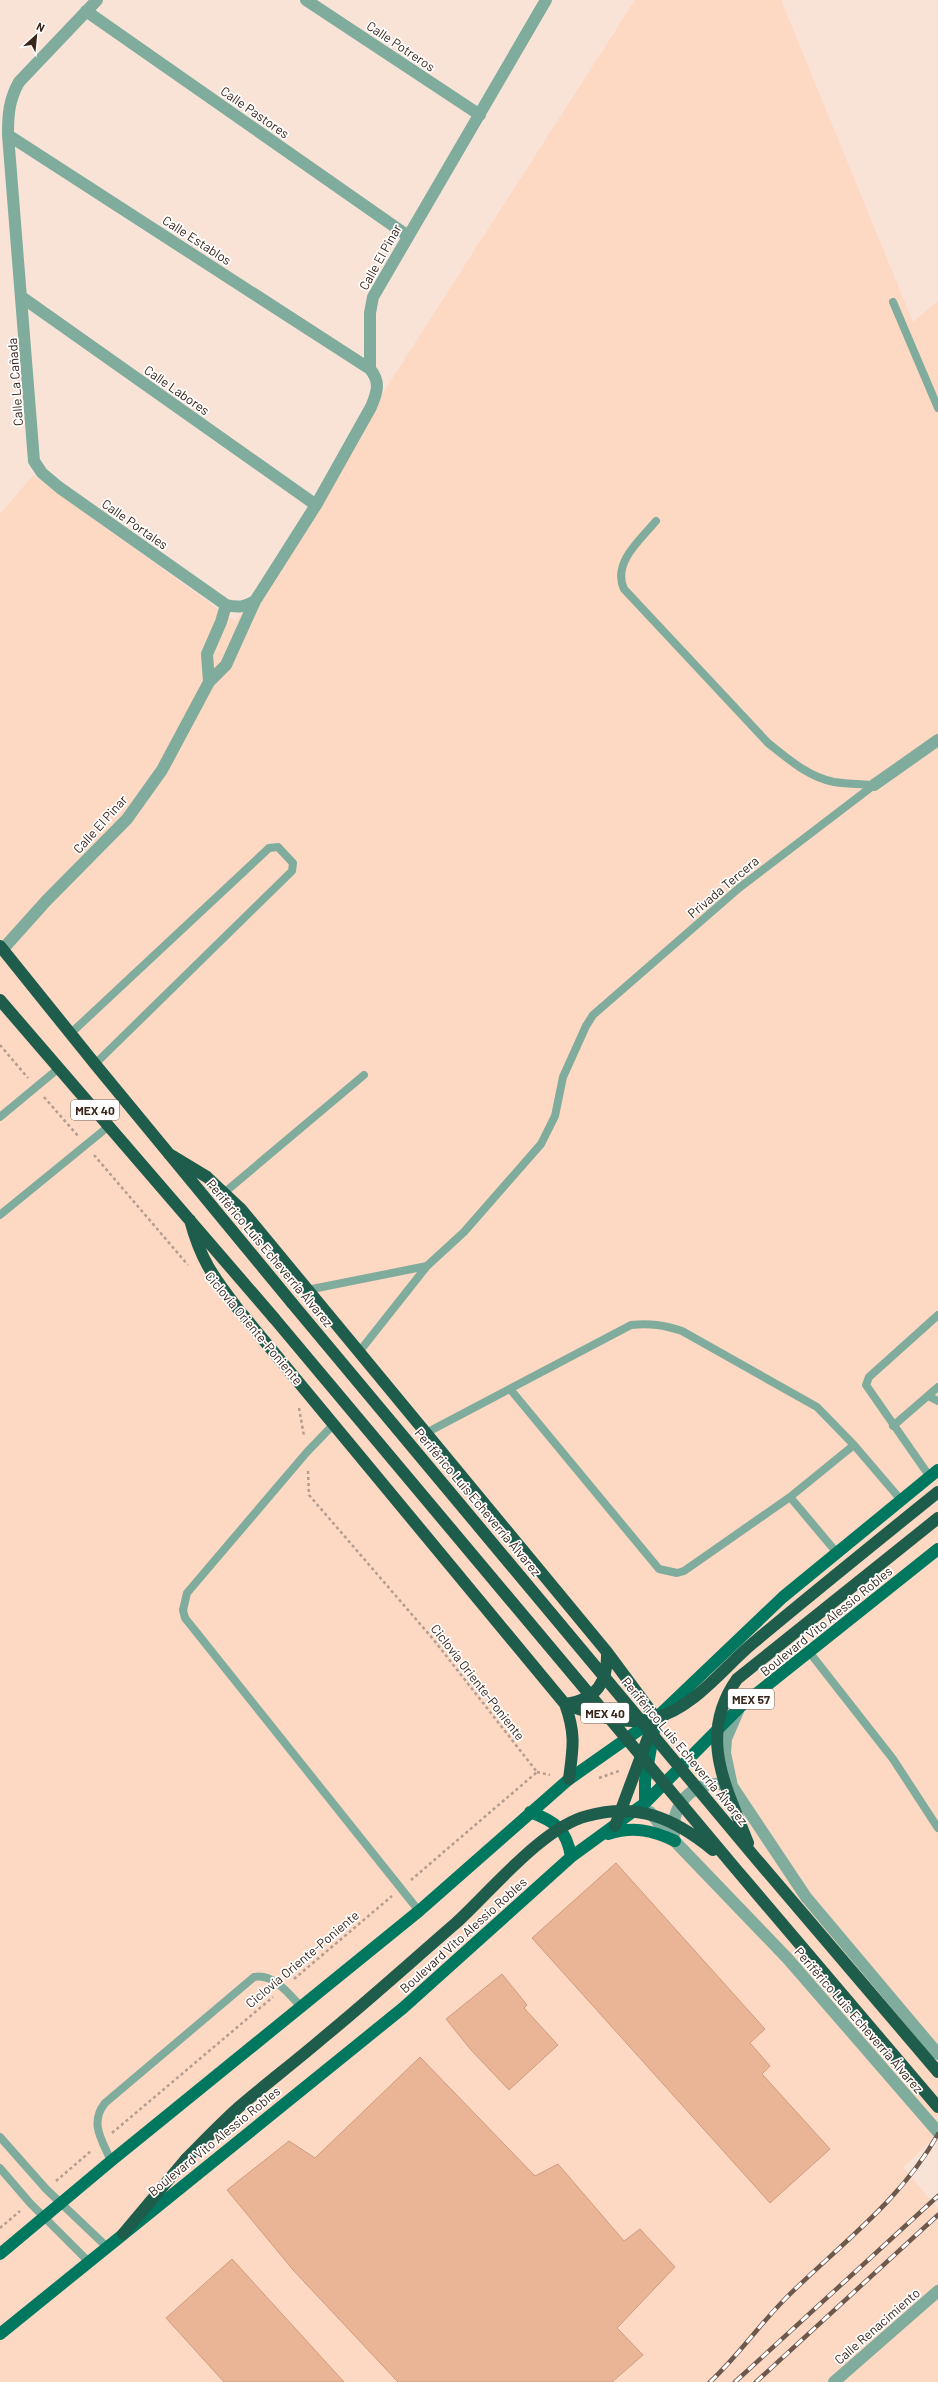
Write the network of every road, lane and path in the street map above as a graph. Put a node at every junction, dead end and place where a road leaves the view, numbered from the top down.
1 (97, 0) edge
2 (306, 0) edge
3 (546, 0) edge
4 (86, 11) junction
5 (480, 115) junction
6 (8, 135) junction
7 (408, 236) junction
8 (23, 298) junction
9 (893, 302) dead end
10 (370, 369) junction
11 (938, 408) edge
12 (34, 461) joint
13 (316, 505) junction
14 (656, 521) dead end
15 (255, 601) junction
16 (226, 605) junction
17 (209, 682) junction
18 (938, 740) edge
19 (874, 786) junction
20 (1, 947) edge
21 (0, 1000) edge
22 (70, 1034) junction
23 (0, 1046) edge
24 (95, 1064) junction
25 (59, 1068) junction
26 (364, 1075) dead end
27 (36, 1087) junction
28 (0, 1117) edge
29 (109, 1126) junction
30 (86, 1145) junction
31 (169, 1154) junction
32 (225, 1192) junction
33 (0, 1215) edge
34 (190, 1220) junction
35 (427, 1266) junction
36 (193, 1270) dead end
37 (307, 1290) junction
38 (938, 1315) edge
39 (359, 1352) junction
40 (938, 1387) edge
41 (510, 1389) junction
42 (928, 1396) junction
43 (938, 1401) edge
44 (299, 1405) dead end
45 (334, 1424) junction
46 (893, 1426) junction
47 (426, 1433) junction
48 (854, 1445) junction
49 (307, 1452) junction
50 (934, 1473) edge
51 (938, 1492) edge
52 (790, 1497) junction
53 (901, 1500) junction
54 (938, 1518) edge
55 (938, 1549) edge
56 (837, 1553) junction
57 (607, 1652) junction
58 (810, 1653) junction
59 (565, 1704) junction
60 (741, 1706) junction
61 (656, 1718) junction
62 (569, 1779) junction
63 (732, 1786) junction
64 (645, 1803) junction
65 (530, 1812) junction
66 (615, 1826) junction
67 (938, 1828) edge
68 (598, 1838) junction
69 (675, 1841) junction
70 (753, 1855) junction
71 (571, 1857) junction
72 (735, 1868) junction
73 (400, 1889) junction
74 (419, 1911) junction
75 (283, 1988) junction
76 (302, 2008) junction
77 (938, 2054) edge
78 (938, 2072) edge
79 (938, 2107) edge
80 (938, 2132) edge
81 (0, 2137) edge
82 (103, 2141) junction
83 (111, 2161) junction
84 (0, 2168) edge
85 (46, 2189) junction
86 (30, 2203) junction
87 (62, 2204) junction
88 (45, 2217) junction
89 (0, 2228) edge
90 (123, 2234) junction
91 (107, 2247) junction
92 (0, 2254) edge
93 (89, 2262) junction
94 (938, 2291) edge
95 (0, 2334) edge
96 (834, 2382) edge

1 - 4 street, Calle La Cañada
2 - 5 street, Calle Potreros
3 - 5 street, Calle El Pinar
4 - 6 street, Calle La Cañada
4 - 7 street, Calle Pastores
5 - 7 street, Calle El Pinar
6 - 8 street, Calle La Cañada
6 - 10 street, Calle Establos
7 - 10 street, Calle El Pinar
8 - 12 street, Calle La Cañada
8 - 13 street, Calle Labores
9 - 11 lane
10 - 13 street, Calle El Pinar
12 - 16 street, Calle Portales
13 - 15 street, Calle El Pinar
14 - 19 lane
15 - 16 street
15 - 17 street, Calle El Pinar
16 - 17 street
17 - 20 street, Calle El Pinar
18 - 19 street
19 - 35 lane, Privada Tercera
20 - 22 highway, Periférico Luis Echeverría Álvarez / MEX 40
21 - 25 highway, Periférico Luis Echeverría Álvarez / MEX 40
22 - 24 highway, Periférico Luis Echeverría Álvarez / MEX 40
22 - 24 lane
23 - 27 path, Ciclovía Oriente-Poniente
24 - 31 highway, Periférico Luis Echeverría Álvarez / MEX 40
25 - 27 lane
25 - 29 highway, Periférico Luis Echeverría Álvarez / MEX 40
26 - 32 lane
27 - 28 lane
27 - 30 path, Ciclovía Oriente-Poniente
29 - 30 lane
29 - 34 highway, Periférico Luis Echeverría Álvarez / MEX 40
30 - 33 lane
30 - 36 path, Ciclovía Oriente-Poniente
31 - 32 highway
31 - 70 highway, Periférico Luis Echeverría Álvarez / MEX 40, bridge
32 - 37 highway
34 - 45 highway
34 - 72 highway, Periférico Luis Echeverría Álvarez / MEX 40, bridge
35 - 37 lane
35 - 39 lane
37 - 39 highway
38 - 46 lane
39 - 47 highway
40 - 42 lane
41 - 47 lane
41 - 48 lane
41 - 52 lane
42 - 43 lane
42 - 46 lane
44 - 49 path, Ciclovía Oriente-Poniente
45 - 49 lane
45 - 59 highway
46 - 50 lane
47 - 57 highway
48 - 52 lane
48 - 53 lane
49 - 73 lane
49 - 73 path, Ciclovía Oriente-Poniente
50 - 53 main road
51 - 61 highway
52 - 56 lane
53 - 56 main road
54 - 70 highway, bridge
55 - 58 main road, Boulevard Vito Alessio Robles / MEX 57
56 - 61 main road
57 - 59 highway
57 - 61 highway
58 - 60 main road, Boulevard Vito Alessio Robles / MEX 57
58 - 67 lane
59 - 61 highway
59 - 62 highway
60 - 63 street
60 - 64 main road, Boulevard Vito Alessio Robles / MEX 57
61 - 62 main road
61 - 64 main road
61 - 66 highway
62 - 65 main road
63 - 69 street
63 - 77 street
64 - 66 main road, Boulevard Vito Alessio Robles / MEX 57
64 - 69 street, Periférico Luis Echeverría Álvarez
65 - 71 main road
65 - 74 main road
66 - 68 main road, Boulevard Vito Alessio Robles / MEX 57
68 - 69 main road
68 - 71 main road, Boulevard Vito Alessio Robles / MEX 57
69 - 80 street, Periférico Luis Echeverría Álvarez
70 - 78 highway, Periférico Luis Echeverría Álvarez / MEX 40, bridge
71 - 90 main road, Boulevard Vito Alessio Robles
72 - 79 highway, Periférico Luis Echeverría Álvarez / MEX 40, bridge
72 - 90 highway, bridge
73 - 74 lane
73 - 75 path, Ciclovía Oriente-Poniente
74 - 76 main road
75 - 76 lane
75 - 82 path, Ciclovía Oriente-Poniente
75 - 82 lane
76 - 83 main road
81 - 85 lane
82 - 83 lane
82 - 85 path, Ciclovía Oriente-Poniente
83 - 87 main road
84 - 86 lane
85 - 87 lane
86 - 88 lane
86 - 89 path
87 - 88 main road
87 - 91 lane
88 - 92 main road
88 - 93 lane
90 - 91 main road, Boulevard Vito Alessio Robles
91 - 93 main road, Boulevard Vito Alessio Robles
93 - 95 main road, Boulevard Vito Alessio Robles
94 - 96 street, Calle Renacimiento

